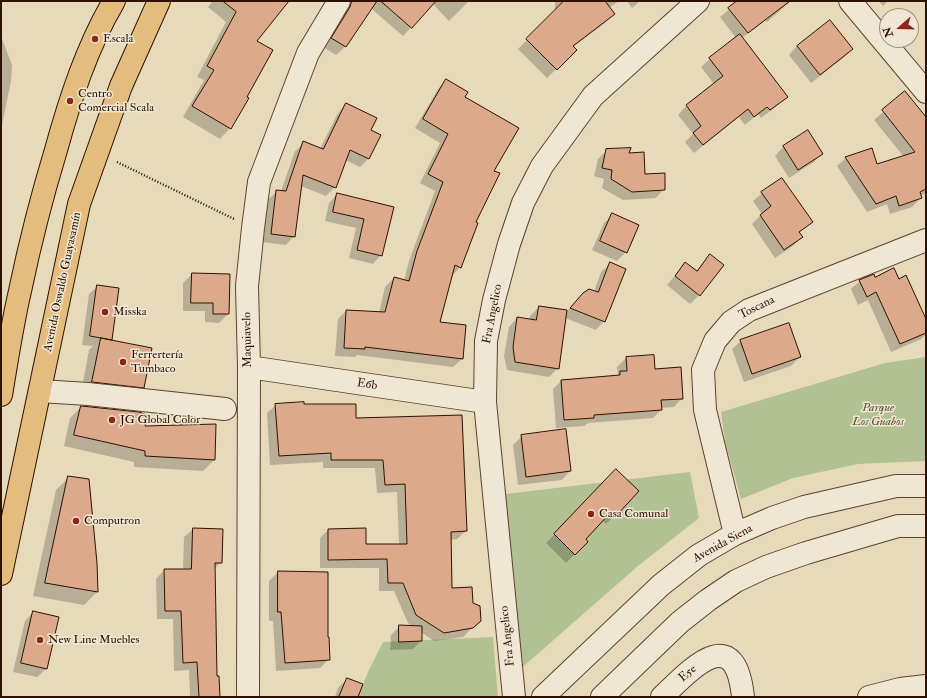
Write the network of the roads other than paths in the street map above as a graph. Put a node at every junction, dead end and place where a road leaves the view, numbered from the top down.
1 (159, 1) edge
2 (339, 1) edge
3 (698, 1) edge
4 (850, 1) edge
5 (109, 5) edge
6 (926, 92) edge
7 (926, 240) edge
8 (20, 291) junction
9 (1, 322) edge
10 (249, 367) junction
11 (40, 391) junction
12 (1, 395) edge
13 (485, 402) junction
14 (225, 409) dead end
15 (926, 486) edge
16 (926, 526) edge
17 (735, 534) junction
18 (1, 574) edge
19 (926, 686) edge
20 (248, 697) edge
21 (514, 697) edge
22 (543, 697) edge
23 (602, 697) edge
24 (662, 697) edge
25 (743, 697) edge
26 (869, 697) edge

1 - 11 main road, Avenida Oswaldo Guayasamín
2 - 10 street, Maquiavelo
3 - 13 street, Fra Angelico
4 - 6 street
5 - 8 main road
7 - 17 street, Toscana
8 - 9 main road
8 - 12 main road
10 - 13 street, E6b
10 - 20 street, Maquiavelo
11 - 14 street
11 - 18 main road, Avenida Oswaldo Guayasamín
13 - 21 street, Fra Angelico
15 - 17 street, Avenida Siena
16 - 23 street
17 - 22 street, Avenida Siena
19 - 26 street
24 - 25 street, E5e

